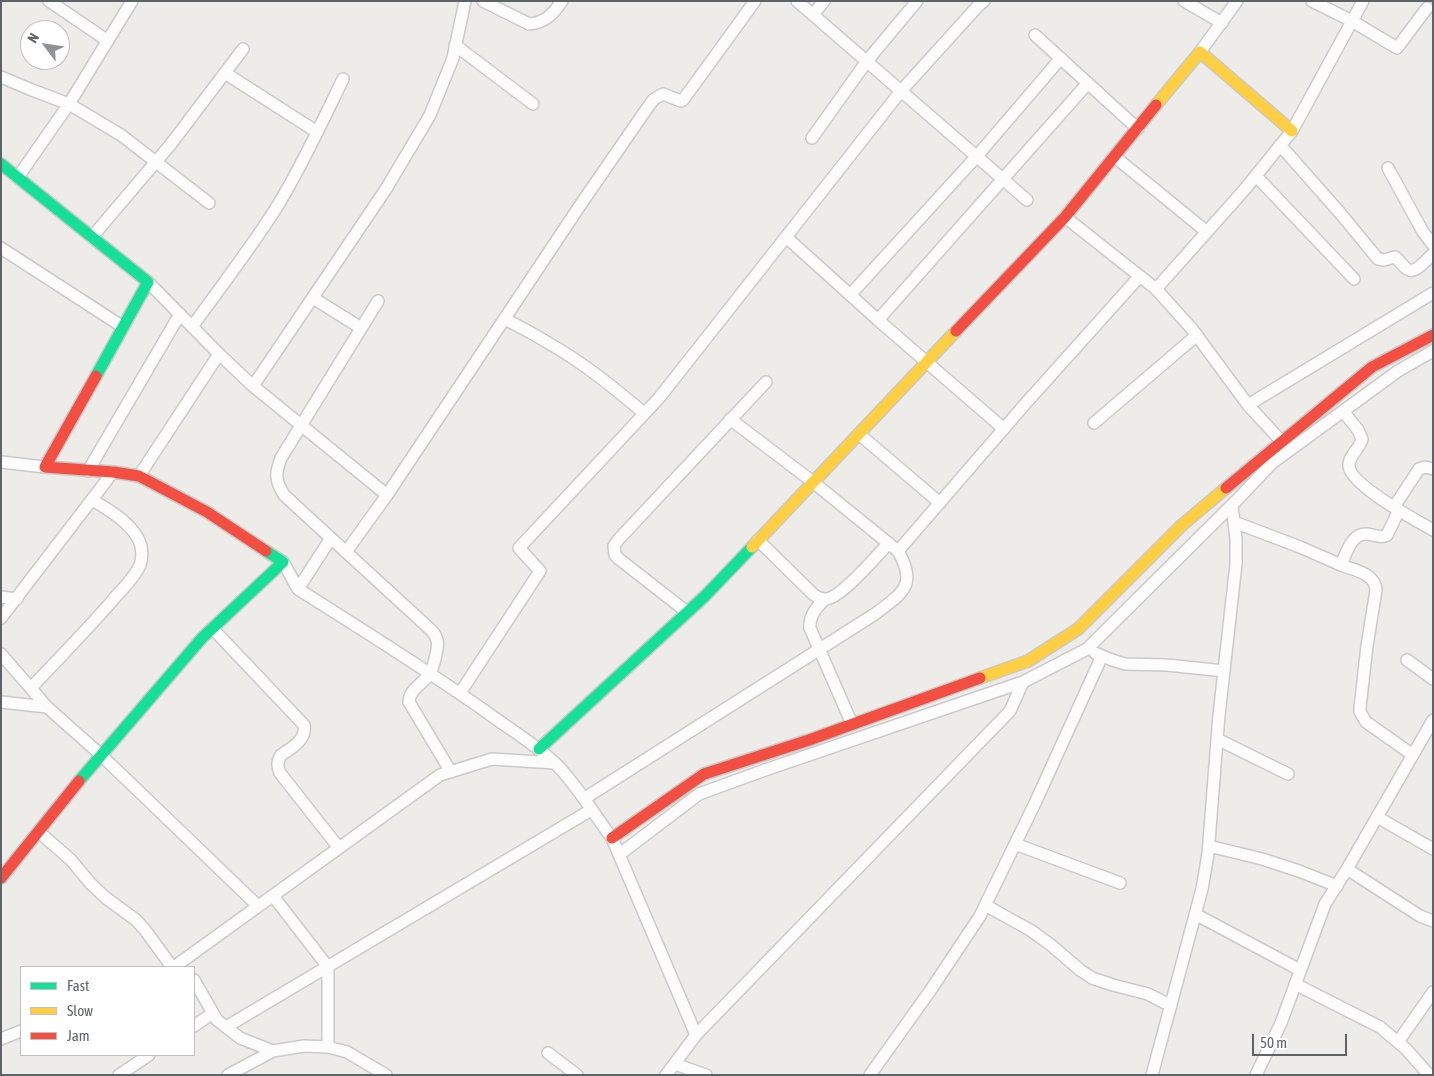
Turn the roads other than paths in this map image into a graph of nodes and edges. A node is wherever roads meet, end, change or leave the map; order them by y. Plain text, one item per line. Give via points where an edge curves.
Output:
1 (49, 1) edge
2 (132, 1) edge
3 (465, 1) edge
4 (483, 1) edge
5 (562, 1) edge
6 (754, 1) edge
7 (797, 1) edge
8 (824, 1) edge
9 (917, 1) edge
10 (984, 1) edge
11 (1184, 1) edge
12 (1237, 1) edge
13 (1312, 1) edge
14 (1363, 1) edge
15 (1416, 1) edge
16 (1430, 10) edge
17 (813, 15) junction
18 (1352, 21) junction
19 (1222, 23) junction
20 (1036, 35) dead end
21 (108, 41) junction
22 (455, 45) junction
23 (243, 49) dead end
24 (1200, 52) junction
25 (1061, 58) junction
26 (867, 61) junction
27 (225, 73) junction
28 (1, 77) edge
29 (343, 79) dead end
30 (1088, 83) junction
31 (901, 91) junction
32 (69, 104) junction
33 (533, 104) dead end
34 (1138, 129) junction
35 (318, 132) junction
36 (1292, 132) junction
37 (812, 138) dead end
38 (1280, 145) junction
39 (977, 156) junction
40 (1115, 157) junction
41 (156, 161) junction
42 (1, 164) edge
43 (1388, 168) dead end
44 (1256, 176) junction
45 (18, 178) junction
46 (1003, 179) junction
47 (1027, 200) dead end
48 (209, 203) dead end
49 (1066, 217) junction
50 (1207, 232) junction
51 (92, 237) junction
52 (786, 237) junction
53 (1433, 245) edge
54 (1, 248) edge
55 (1433, 254) edge
56 (1140, 276) junction
57 (1354, 279) dead end
58 (148, 282) junction
59 (1156, 289) junction
60 (1433, 293) edge
61 (850, 295) junction
62 (313, 298) junction
63 (378, 301) dead end
64 (180, 314) junction
65 (504, 319) junction
66 (878, 320) junction
67 (123, 327) junction
68 (192, 327) junction
69 (362, 328) junction
70 (1197, 335) junction
71 (1433, 335) edge
72 (1433, 351) edge
73 (219, 354) junction
74 (927, 362) junction
75 (766, 382) dead end
76 (253, 386) junction
77 (1248, 405) junction
78 (1343, 412) junction
79 (644, 414) junction
80 (730, 420) junction
81 (1094, 423) dead end
82 (301, 426) junction
83 (1004, 429) junction
84 (859, 434) junction
85 (1282, 442) junction
86 (1, 462) edge
87 (45, 466) junction
88 (1433, 469) edge
89 (88, 471) junction
90 (113, 472) junction
91 (139, 476) junction
92 (813, 482) junction
93 (387, 494) junction
94 (92, 500) junction
95 (940, 503) junction
96 (1232, 506) junction
97 (1396, 509) junction
98 (1234, 522) junction
99 (1433, 530) edge
100 (331, 538) junction
101 (758, 540) junction
102 (889, 543) junction
103 (898, 551) junction
104 (346, 552) junction
105 (283, 562) junction
106 (1340, 565) junction
107 (298, 589) junction
108 (1, 596) edge
109 (17, 599) junction
110 (824, 600) junction
111 (687, 612) junction
112 (1, 618) edge
113 (213, 629) junction
114 (1087, 649) junction
115 (819, 650) junction
116 (1, 654) edge
117 (1102, 656) junction
118 (1408, 660) dead end
119 (1224, 671) junction
120 (430, 674) junction
121 (1433, 679) edge
122 (1023, 682) junction
123 (30, 688) junction
124 (460, 693) junction
125 (1, 702) edge
126 (47, 707) junction
127 (1433, 720) edge
128 (852, 724) junction
129 (1217, 739) junction
130 (539, 749) junction
131 (101, 755) junction
132 (1413, 755) junction
133 (555, 764) junction
134 (451, 772) junction
135 (1288, 774) dead end
136 (585, 798) junction
137 (591, 810) junction
138 (1377, 817) junction
139 (39, 832) junction
140 (612, 838) junction
141 (1015, 844) junction
142 (1209, 846) junction
143 (339, 848) junction
144 (1433, 849) edge
145 (620, 854) junction
146 (1347, 869) junction
147 (3, 874) edge
148 (1120, 883) dead end
149 (1337, 886) junction
150 (273, 896) junction
151 (985, 905) junction
152 (258, 906) junction
153 (1195, 914) junction
154 (1433, 921) edge
155 (179, 966) edge
156 (328, 967) junction
157 (1300, 970) junction
158 (195, 982) edge
159 (1295, 984) junction
160 (1433, 992) edge
161 (1171, 1006) junction
162 (213, 1013) junction
163 (195, 1025) edge
164 (226, 1027) junction
165 (20, 1031) edge
166 (696, 1035) junction
167 (1, 1039) edge
168 (1398, 1042) junction
169 (328, 1047) junction
170 (273, 1051) junction
171 (548, 1053) dead end
172 (147, 1056) edge
173 (675, 1064) junction
174 (1258, 1071) edge
175 (570, 1073) edge
176 (118, 1075) edge
177 (228, 1075) edge
178 (386, 1075) edge
179 (666, 1075) edge
180 (706, 1075) edge
181 (870, 1075) edge
182 (1152, 1075) edge
183 (1269, 1075) edge
184 (1429, 1075) edge

1 - 21 street
2 - 21 street
3 - 22 street
4 - 5 street via 529,24 536,24 552,14
6 - 65 street via 684,100 662,94 654,98
7 - 17 street
8 - 17 street
9 - 26 street
10 - 31 street
11 - 19 street
12 - 19 street
13 - 18 street
14 - 18 street
15 - 16 street
16 - 18 street via 1397,48
17 - 26 street
18 - 36 street
19 - 24 street
20 - 25 street
21 - 32 street
22 - 33 street
22 - 62 street via 430,115 386,189
23 - 27 street
24 - 34 street
24 - 36 street
25 - 30 street
25 - 39 street
26 - 31 street
26 - 37 street
27 - 35 street
27 - 41 street
28 - 32 street
29 - 35 street
30 - 34 street
30 - 46 street
31 - 39 street
31 - 52 street
32 - 41 street via 121,135
32 - 45 street
34 - 40 street
35 - 68 street via 261,231
36 - 38 street
38 - 44 street
38 - 55 street via 1378,259 1395,257 1412,271
39 - 46 street
39 - 61 street
40 - 49 street
40 - 50 street
41 - 48 street
41 - 51 street
42 - 45 street
43 - 53 street
44 - 50 street
44 - 57 street
45 - 51 street
46 - 47 street
46 - 66 street
49 - 56 street
49 - 74 street
50 - 59 street
51 - 58 street
52 - 61 street
52 - 79 street
54 - 67 street
56 - 59 street
56 - 83 street
58 - 64 street
58 - 67 street
59 - 70 street
60 - 77 street
61 - 66 street
62 - 69 street
62 - 76 street
63 - 69 street
64 - 68 street
64 - 89 street
65 - 79 street via 579,363
65 - 93 street
66 - 74 street
67 - 87 street
68 - 73 street
69 - 82 street
70 - 77 street
70 - 81 street
71 - 85 street via 1372,367
72 - 78 street via 1398,371
73 - 76 street
73 - 91 street
74 - 83 street
74 - 84 street
75 - 80 street
76 - 82 street
77 - 85 street
78 - 96 street via 1272,463
78 - 97 street via 1362,439 1349,462 1352,474
79 - 124 street via 519,548 540,571
80 - 92 street
80 - 111 street via 614,546 619,559
82 - 93 street
82 - 100 street via 281,458 276,477 284,495
83 - 95 street
84 - 92 street
84 - 95 street
85 - 128 street via 1182,525 1078,629 1028,661
86 - 87 street
87 - 89 street
88 - 97 street via 1419,469
89 - 90 street
90 - 91 street
90 - 94 street
91 - 105 street via 207,512
92 - 101 street
92 - 102 street
93 - 104 street
94 - 109 street
94 - 123 street via 113,512 135,534 141,545 140,565 132,579 92,624
95 - 103 street
96 - 98 street
96 - 114 street
97 - 99 street
97 - 106 street via 1387,535 1361,534 1353,539
98 - 106 street
98 - 119 street via 1236,564
100 - 104 street
100 - 107 street
101 - 110 street via 814,595
101 - 111 street
102 - 103 street
102 - 110 street via 842,592
103 - 115 street via 906,564 908,578 898,596
104 - 120 street via 436,637 437,649
105 - 107 street
105 - 113 street
106 - 132 street via 1368,576 1376,584 1360,712 1366,722
107 - 120 street
108 - 109 street
109 - 112 street
110 - 115 street via 809,622
111 - 130 street
113 - 131 street
113 - 143 street via 304,725 303,738 281,755 278,767
114 - 117 street
114 - 122 street
115 - 128 street
115 - 136 street
116 - 123 street
117 - 119 street via 1125,664
117 - 141 street
118 - 121 street
119 - 129 street
120 - 124 street
120 - 134 street via 410,694 409,702
122 - 145 street via 699,794
122 - 166 street via 1010,711
123 - 126 street
124 - 130 street
125 - 126 street
126 - 131 street
127 - 132 street
128 - 140 street via 704,774
129 - 135 street
129 - 142 street
130 - 133 street
131 - 139 street
131 - 152 street
132 - 138 street
133 - 134 street via 492,759
133 - 136 street
134 - 143 street via 440,775
136 - 137 street
137 - 140 street
137 - 156 street
138 - 144 street
138 - 146 street
139 - 147 street
139 - 155 street via 71,860 106,898 136,920
140 - 145 street
141 - 148 street
141 - 151 street
142 - 149 street via 1262,859
142 - 153 street
143 - 150 street
145 - 166 street
146 - 149 street
146 - 154 street
149 - 157 street via 1325,904
150 - 152 street
150 - 156 street
151 - 161 street via 1030,930 1092,978 1148,994
151 - 181 street via 930,992
152 - 155 street
153 - 157 street
153 - 161 street
156 - 164 street
156 - 169 street
157 - 159 street
158 - 162 street
159 - 168 street via 1380,1027
159 - 174 street
160 - 168 street
161 - 182 street
162 - 163 street
162 - 164 street
164 - 170 street via 240,1038
165 - 167 street
166 - 173 street
168 - 184 street
169 - 170 street via 304,1046
169 - 178 street via 347,1052
170 - 177 street
171 - 175 street
172 - 176 street
173 - 179 street
173 - 180 street
174 - 183 street

